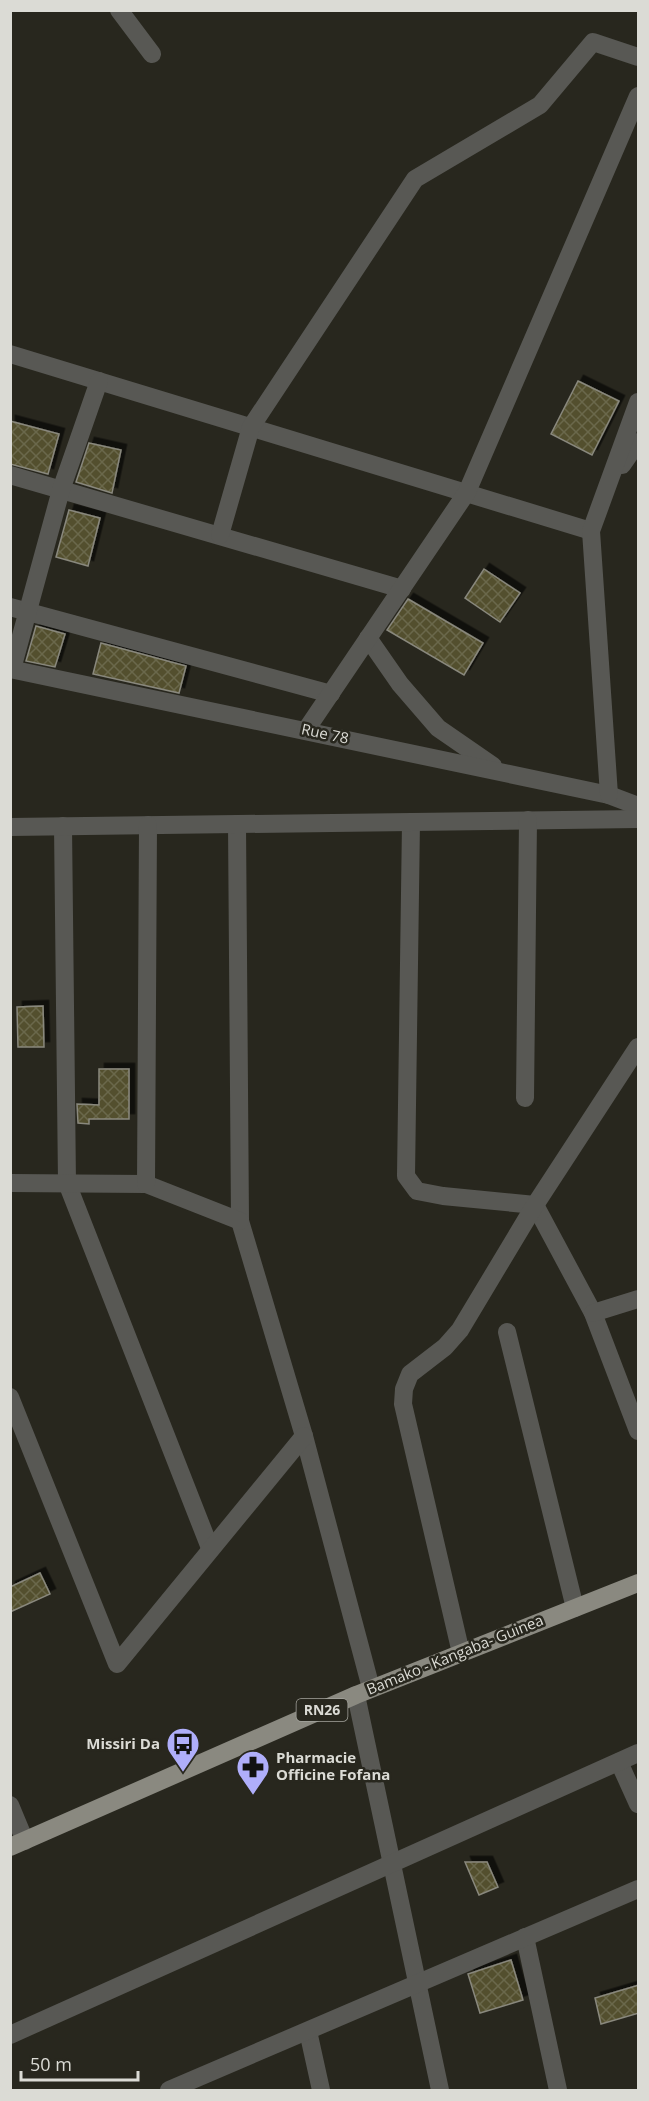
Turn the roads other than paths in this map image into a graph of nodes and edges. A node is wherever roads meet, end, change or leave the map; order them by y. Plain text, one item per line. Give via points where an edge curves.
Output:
1 (119, 10) edge
2 (152, 54) dead end
3 (639, 57) edge
4 (639, 96) edge
5 (10, 354) edge
6 (99, 381) junction
7 (639, 402) edge
8 (251, 427) junction
9 (639, 442) edge
10 (10, 475) edge
11 (607, 486) junction
12 (61, 490) junction
13 (467, 492) junction
14 (591, 531) junction
15 (220, 535) junction
16 (402, 589) junction
17 (18, 610) edge
18 (368, 638) junction
19 (11, 669) edge
20 (331, 694) junction
21 (306, 730) junction
22 (501, 772) junction
23 (609, 795) junction
24 (639, 806) edge
25 (639, 819) edge
26 (528, 820) junction
27 (411, 822) junction
28 (237, 824) junction
29 (148, 825) junction
30 (63, 826) junction
31 (10, 827) edge
32 (639, 1047) edge
33 (525, 1098) dead end
34 (10, 1183) edge
35 (67, 1184) junction
36 (146, 1184) junction
37 (534, 1205) junction
38 (240, 1221) junction
39 (639, 1299) edge
40 (593, 1312) junction
41 (507, 1332) dead end
42 (10, 1397) edge
43 (639, 1431) edge
44 (303, 1436) junction
45 (210, 1548) junction
46 (639, 1583) edge
47 (575, 1608) junction
48 (460, 1653) junction
49 (364, 1691) junction
50 (639, 1753) edge
51 (619, 1762) junction
52 (639, 1804) edge
53 (10, 1805) edge
54 (18, 1844) edge
55 (393, 1863) junction
56 (637, 1895) edge
57 (525, 1938) junction
58 (417, 1984) junction
59 (308, 2031) junction
60 (10, 2035) edge
61 (198, 2085) edge
62 (170, 2091) edge
63 (321, 2091) edge
64 (440, 2091) edge
65 (558, 2091) edge

1 - 2 street
3 - 8 street via 593,42 540,105 415,179
4 - 13 street
5 - 6 street
6 - 8 street
6 - 12 street
7 - 11 street
8 - 13 street
8 - 15 street
9 - 11 street
10 - 12 street
11 - 14 street
12 - 15 street
12 - 17 street
13 - 14 street
13 - 16 street
14 - 23 street
15 - 16 street
16 - 18 street
17 - 19 street
17 - 20 street
18 - 20 street
18 - 22 street via 438,728
19 - 21 street, Rue 78
20 - 21 street
21 - 22 street, Rue 78
22 - 23 street, Rue 78
23 - 24 street, Rue 78
25 - 26 street
26 - 27 street
26 - 33 street
27 - 28 street
27 - 37 street via 406,1176 417,1191
28 - 29 street
28 - 38 street
29 - 30 street
29 - 36 street
30 - 31 street
30 - 35 street
32 - 37 street
34 - 35 street
35 - 36 street
35 - 45 street
36 - 38 street
37 - 40 street
37 - 48 street via 460,1330 410,1374 404,1389 403,1404
38 - 44 street
39 - 40 street
40 - 43 street
41 - 47 street
42 - 45 street via 117,1664
44 - 45 street
44 - 49 street
46 - 47 main road, Bamako - Kangaba- Guinea / RN26
47 - 48 main road, Bamako - Kangaba- Guinea / RN26
48 - 49 main road, Bamako - Kangaba- Guinea / RN26
49 - 54 main road, Bamako - Kangaba- Guinea / RN26
49 - 55 street
50 - 51 street
51 - 52 street
51 - 55 street
53 - 54 street
55 - 58 street
55 - 60 street
56 - 57 street
57 - 58 street
57 - 65 street
58 - 59 street
58 - 64 street
59 - 61 street
59 - 63 street
61 - 62 street

